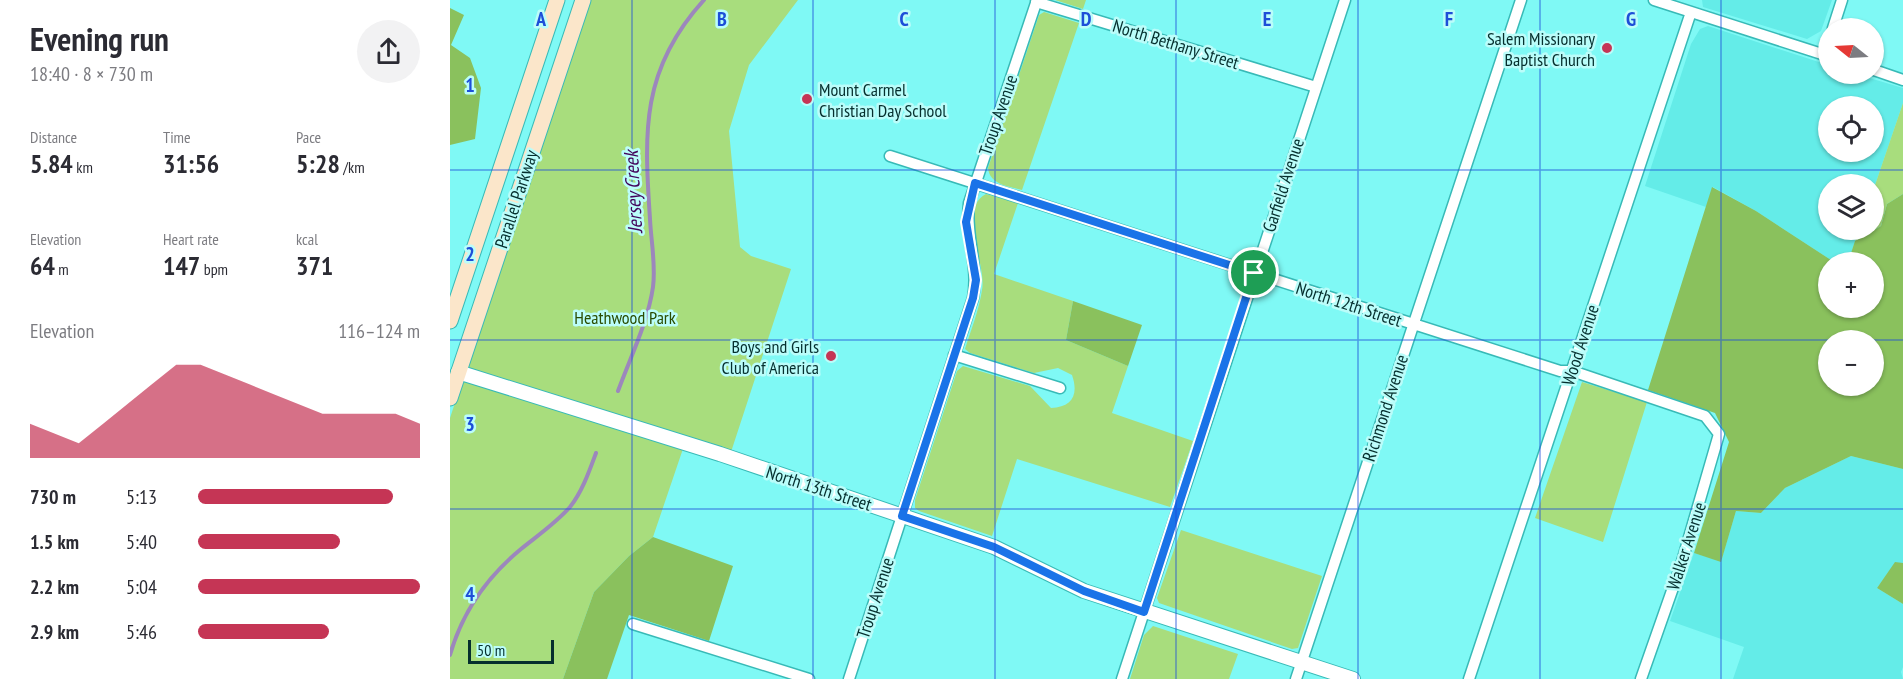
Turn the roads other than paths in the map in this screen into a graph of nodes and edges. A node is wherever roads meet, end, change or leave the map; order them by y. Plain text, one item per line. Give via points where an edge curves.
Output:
1 (557, 0) edge
2 (583, 0) edge
3 (1345, 0) edge
4 (1521, 0) edge
5 (1654, 0) edge
6 (1842, 0) edge
7 (1036, 1) edge
8 (1691, 12) junction
9 (1836, 18) edge
10 (1818, 52) edge
11 (1884, 73) edge
12 (1903, 80) edge
13 (1316, 87) junction
14 (890, 156) dead end
15 (975, 183) junction
16 (1254, 273) junction
17 (450, 321) edge
18 (1413, 324) junction
19 (954, 355) junction
20 (1572, 370) junction
21 (454, 371) edge
22 (1060, 388) dead end
23 (450, 398) edge
24 (1705, 416) joint
25 (902, 516) junction
26 (1144, 612) junction
27 (633, 624) dead end
28 (1302, 663) junction
29 (809, 679) edge
30 (849, 679) edge
31 (1122, 679) edge
32 (1296, 679) edge
33 (1353, 679) edge
34 (1470, 679) edge
35 (1641, 679) edge

1 - 17 main road, Parallel Parkway
2 - 21 main road, Parallel Parkway
3 - 13 street, Garfield Avenue
4 - 18 street, Richmond Avenue
5 - 8 street
6 - 9 street
7 - 13 street, North Bethany Street
7 - 15 street, Troup Avenue
8 - 10 street
8 - 20 street, Wood Avenue
11 - 12 street
13 - 16 street, Garfield Avenue
14 - 15 street, North 12th Street
15 - 16 street, North 12th Street
15 - 19 street, Troup Avenue via 966,222 976,280
16 - 18 street, North 12th Street
16 - 26 street, Garfield Avenue
18 - 20 street, North 12th Street via 1560,371
18 - 28 street, Richmond Avenue
19 - 22 street
19 - 25 street, Troup Avenue
20 - 24 street, North 12th Street
20 - 34 street, Wood Avenue
21 - 23 main road, Parallel Parkway
21 - 25 street, North 13th Street
24 - 35 street, Walker Avenue via 1719,434 1681,566
25 - 26 street, North 13th Street via 994,547 1084,591
25 - 30 street, Troup Avenue
26 - 28 street, North 13th Street
26 - 31 street, Garfield Avenue
27 - 29 street
28 - 32 street, Richmond Avenue
28 - 33 street, North 13th Street

